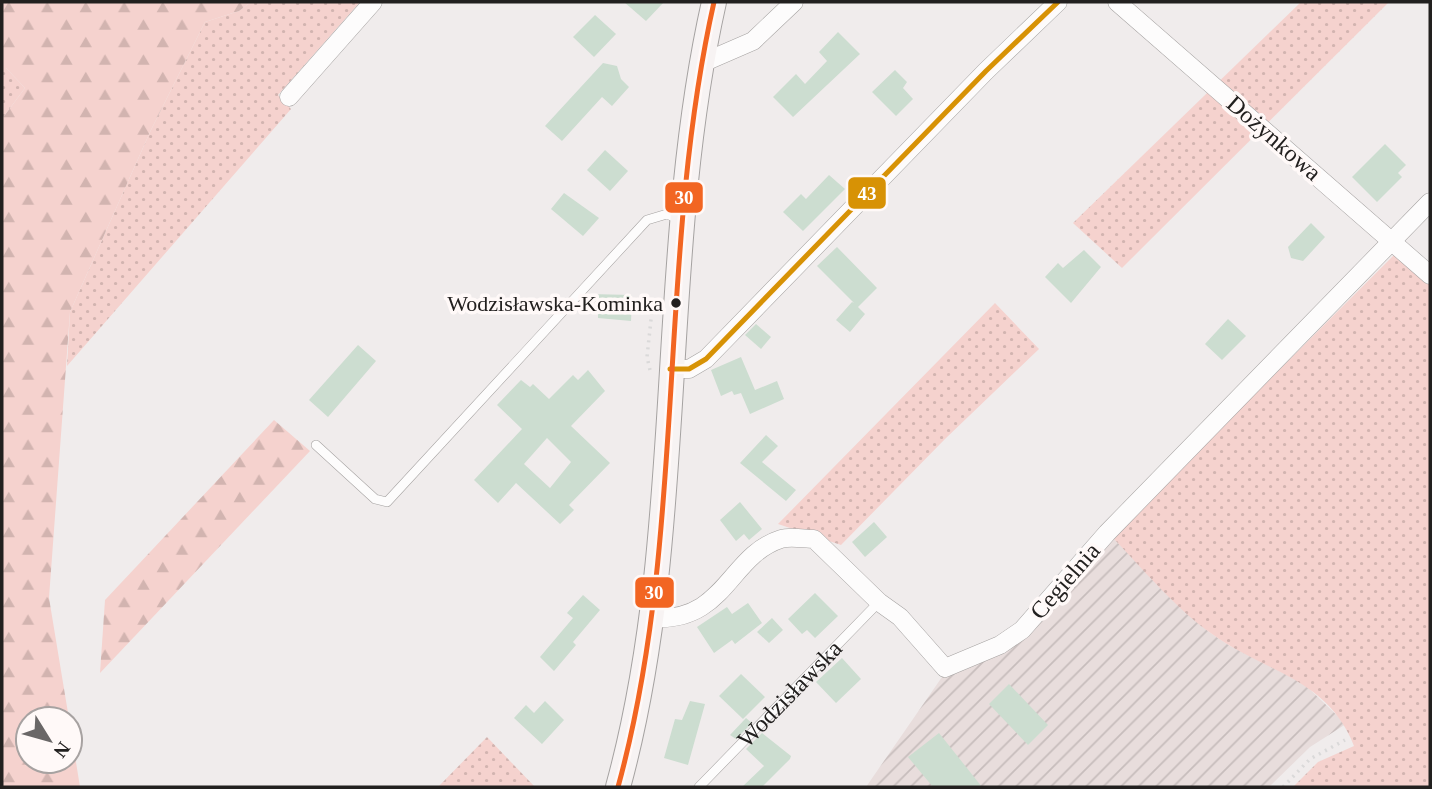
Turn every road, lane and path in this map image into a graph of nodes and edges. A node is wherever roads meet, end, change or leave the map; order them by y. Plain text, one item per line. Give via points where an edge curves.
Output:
1 (373, 2) edge
2 (714, 2) edge
3 (794, 2) edge
4 (1058, 2) edge
5 (1117, 2) edge
6 (700, 64) junction
7 (289, 97) dead end
8 (1430, 202) edge
9 (684, 222) junction
10 (1392, 241) junction
11 (1430, 275) edge
12 (670, 369) junction
13 (316, 445) dead end
14 (879, 602) junction
15 (651, 618) junction
16 (1345, 740) dead end
17 (618, 787) edge
18 (699, 787) edge
19 (1283, 787) edge

1 - 7 street
2 - 6 main road
3 - 6 street via 753,41
4 - 12 street via 706,359 689,369
5 - 10 street, Dożynkowa
6 - 9 main road
8 - 10 street, Cegielnia
9 - 12 main road
9 - 13 lane via 667,214 647,220 387,502 375,499
10 - 11 street, Dożynkowa
10 - 14 street, Cegielnia via 1107,533 1021,630 1000,645 945,668 900,617
12 - 15 main road
14 - 15 street, Cegielnia via 814,539 784,538 766,546 694,613
14 - 18 lane, Wodzisławska
15 - 17 main road via 638,704
16 - 19 path via 1310,760

